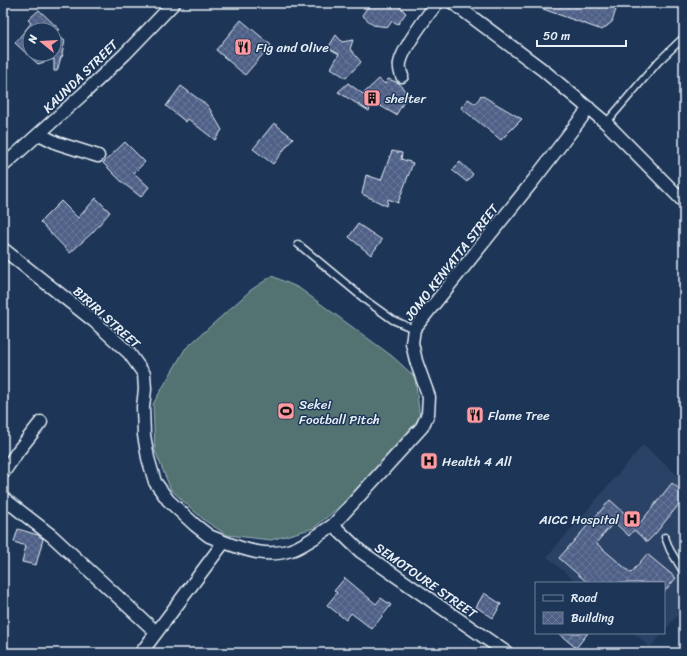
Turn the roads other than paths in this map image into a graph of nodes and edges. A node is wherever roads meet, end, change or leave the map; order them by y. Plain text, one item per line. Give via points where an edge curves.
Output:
1 (174, 3) edge
2 (437, 3) edge
3 (453, 3) edge
4 (684, 37) edge
5 (402, 76) dead end
6 (589, 108) junction
7 (606, 122) junction
8 (39, 134) junction
9 (98, 156) dead end
10 (3, 166) edge
11 (684, 202) edge
12 (298, 244) dead end
13 (3, 248) edge
14 (414, 329) junction
15 (41, 422) dead end
16 (3, 472) edge
17 (3, 498) edge
18 (333, 525) junction
19 (665, 538) dead end
20 (224, 542) junction
21 (684, 573) edge
22 (156, 632) junction
23 (141, 653) edge
24 (507, 653) edge

1 - 8 street, KAUNDA STREET via 120,59
2 - 5 street via 426,16 404,53 400,62
3 - 6 street
4 - 7 lane via 658,62
6 - 7 street
6 - 14 street, JOMO KENYATTA STREET
7 - 11 street
8 - 9 street via 57,143
8 - 10 street, KAUNDA STREET
12 - 14 lane via 368,302 393,320
13 - 20 street, BIRIRI STREET via 94,321 129,353 144,374 144,435 155,482 168,500 195,525 209,536
14 - 18 street, JOMO KENYATTA STREET via 412,343 429,397 428,414 422,427
15 - 16 street
17 - 22 street via 52,536
18 - 20 street, JOMO KENYATTA STREET via 290,551 270,554 250,551
18 - 24 street, SEMOTOURE STREET via 360,552
19 - 21 lane
20 - 22 street
22 - 23 street

